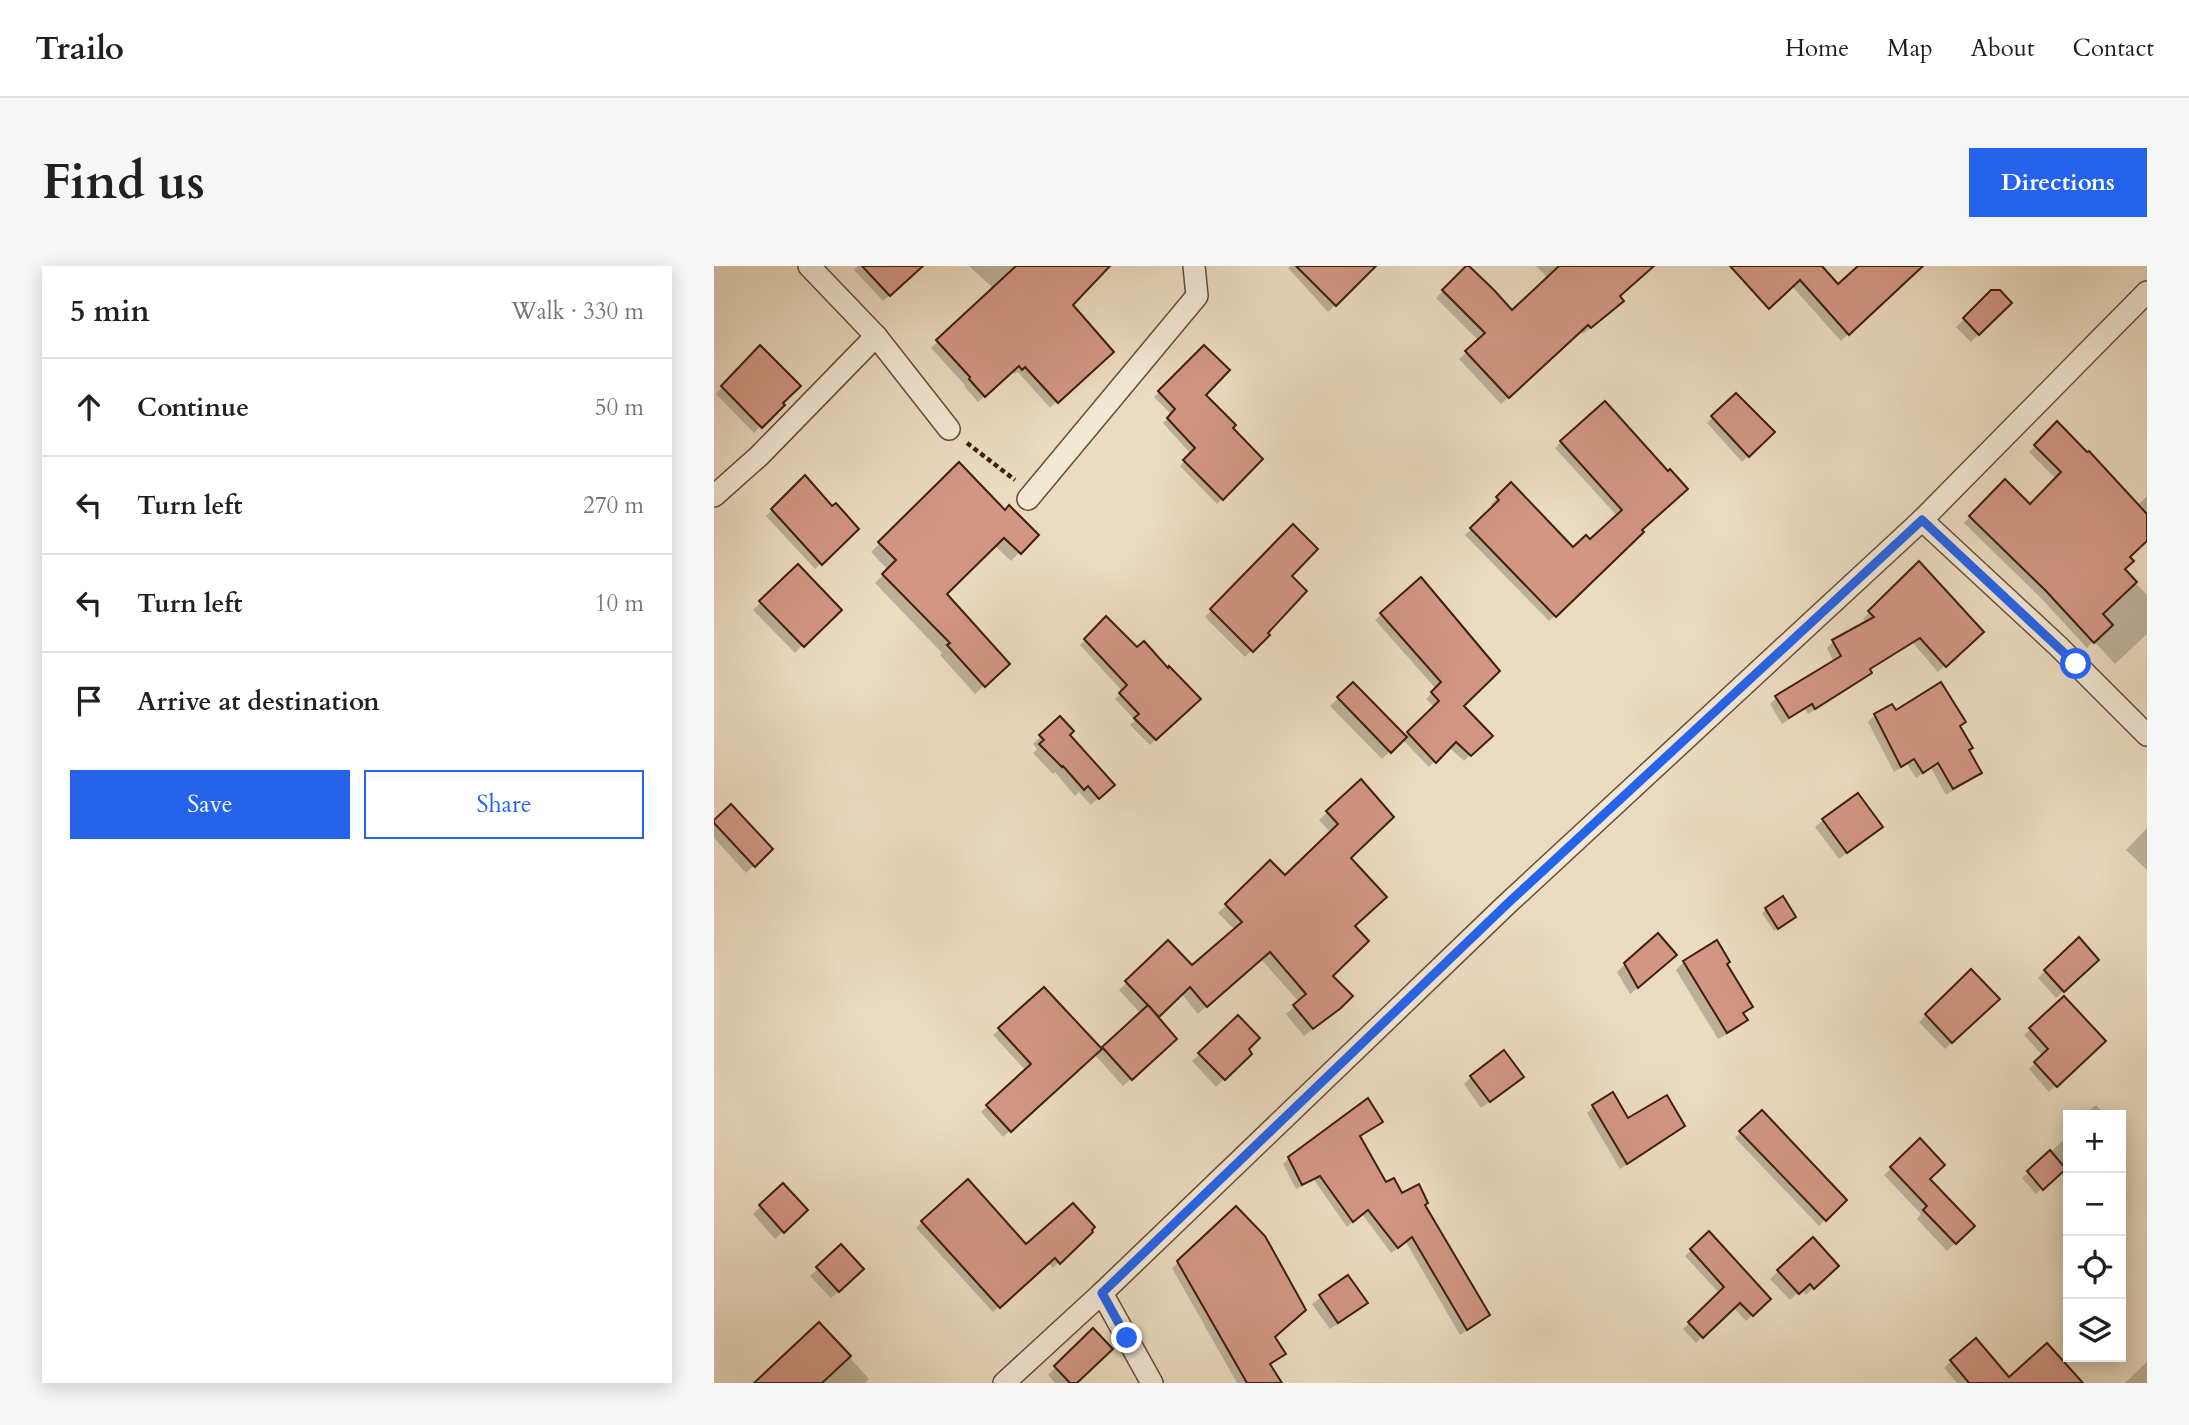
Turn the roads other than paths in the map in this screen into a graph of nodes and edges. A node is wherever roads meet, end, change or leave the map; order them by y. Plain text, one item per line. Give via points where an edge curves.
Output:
1 (809, 266) edge
2 (1194, 266) edge
3 (2147, 292) edge
4 (876, 336) junction
5 (949, 429) road end
6 (714, 496) edge
7 (1030, 496) road end
8 (1922, 520) junction
9 (2147, 735) edge
10 (1102, 1293) junction
11 (1004, 1383) edge
12 (1152, 1383) edge

1 - 4 street
2 - 7 street via 1197,296
3 - 8 street
4 - 5 street
4 - 6 street
8 - 9 street
8 - 10 street via 1506,905
10 - 11 street
10 - 12 street

